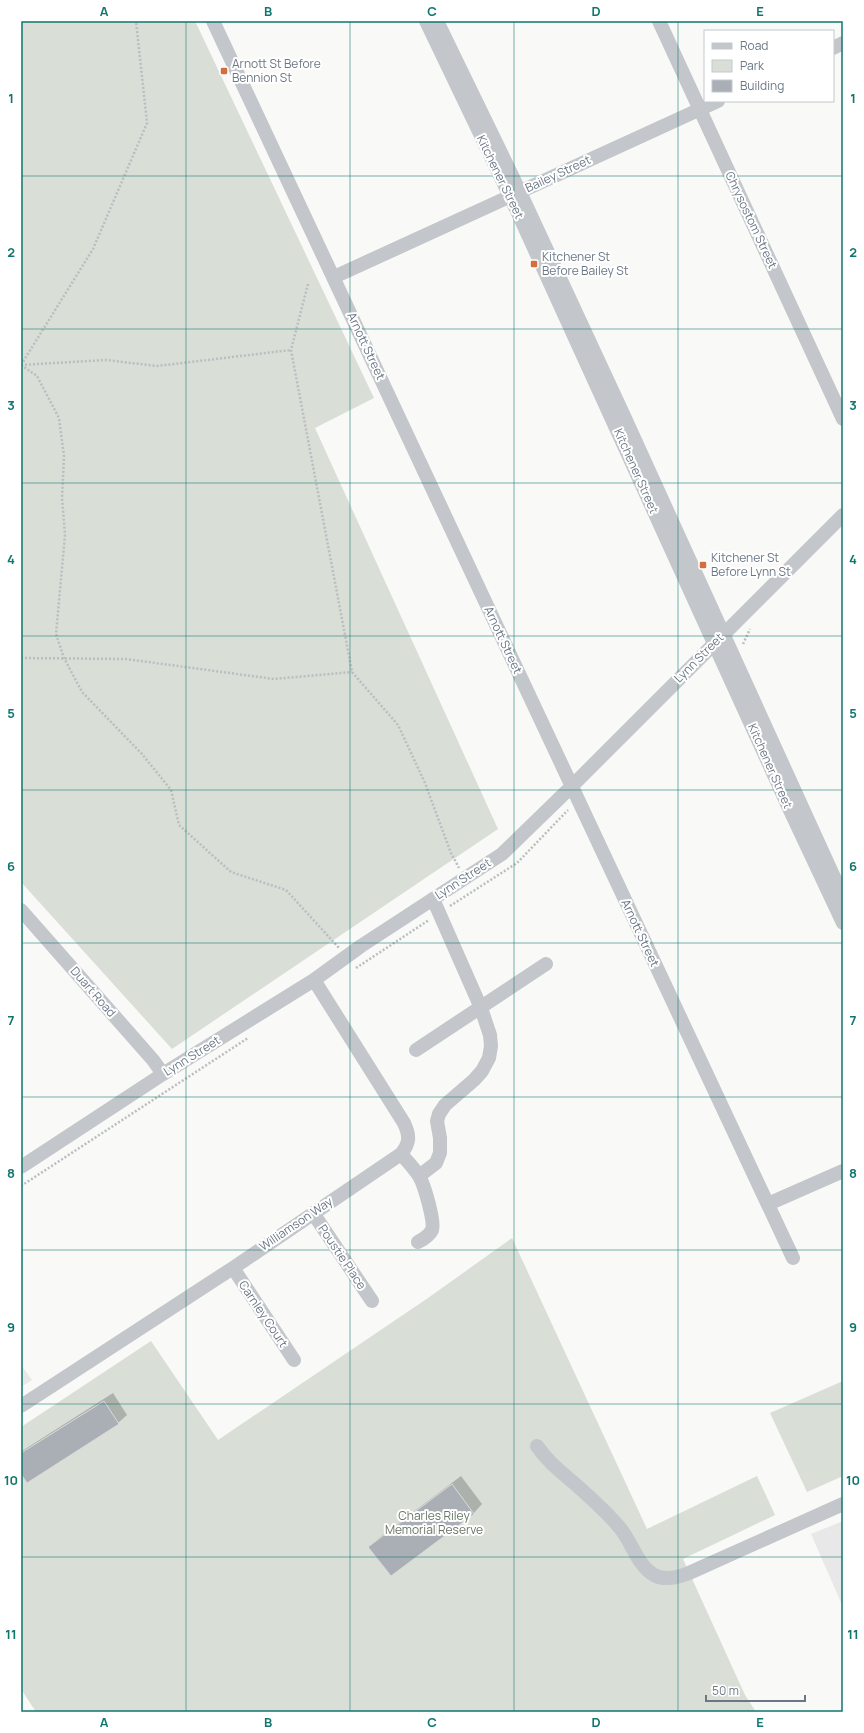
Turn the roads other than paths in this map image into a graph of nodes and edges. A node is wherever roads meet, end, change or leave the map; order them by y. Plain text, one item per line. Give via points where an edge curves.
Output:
1 (213, 21) edge
2 (426, 21) edge
3 (437, 21) edge
4 (658, 21) edge
5 (843, 43) edge
6 (834, 48) edge
7 (716, 102) edge
8 (700, 109) junction
9 (515, 194) junction
10 (334, 278) junction
11 (843, 419) edge
12 (843, 515) edge
13 (718, 638) junction
14 (571, 787) junction
15 (843, 897) edge
16 (433, 899) junction
17 (24, 918) edge
18 (843, 923) edge
19 (546, 964) dead end
20 (314, 980) junction
21 (481, 1008) junction
22 (416, 1050) dead end
23 (163, 1074) junction
24 (401, 1154) junction
25 (21, 1167) edge
26 (843, 1171) edge
27 (419, 1176) junction
28 (768, 1204) junction
29 (312, 1213) junction
30 (418, 1242) dead end
31 (793, 1258) dead end
32 (233, 1268) junction
33 (372, 1301) dead end
34 (294, 1360) dead end
35 (21, 1406) edge
36 (537, 1446) dead end
37 (843, 1504) edge

1 - 10 street, Arnott Street
2 - 9 street, Kitchener Street
3 - 9 street, Kitchener Street
4 - 8 street, Chrysostom Street
5 - 6 street
7 - 8 street, Bailey Street
8 - 9 street, Bailey Street
8 - 11 street, Chrysostom Street
9 - 10 street, Bailey Street
9 - 13 street, Kitchener Street
10 - 14 street, Arnott Street
12 - 13 street, Lynn Street
13 - 14 street, Lynn Street
13 - 15 street, Kitchener Street
13 - 18 street, Kitchener Street
14 - 16 street, Lynn Street via 502,854
14 - 28 street, Arnott Street
16 - 20 street, Lynn Street
16 - 21 street
17 - 23 street, Duart Road
19 - 21 street
20 - 23 street, Lynn Street
20 - 24 street via 404,1123 409,1140
21 - 22 street
21 - 27 street via 490,1035 489,1058 474,1080 445,1105 439,1114 437,1121 440,1153 436,1163
23 - 25 street, Lynn Street
24 - 27 street
24 - 29 street, Williamson Way
26 - 28 street
27 - 30 street via 433,1224 426,1238
28 - 31 street, Arnott Street
29 - 32 street, Williamson Way
29 - 33 street, Poustie Place
32 - 34 street, Carnley Court
32 - 35 street, Williamson Way
36 - 37 street via 545,1458 606,1512 630,1541 648,1571 655,1576 677,1578

